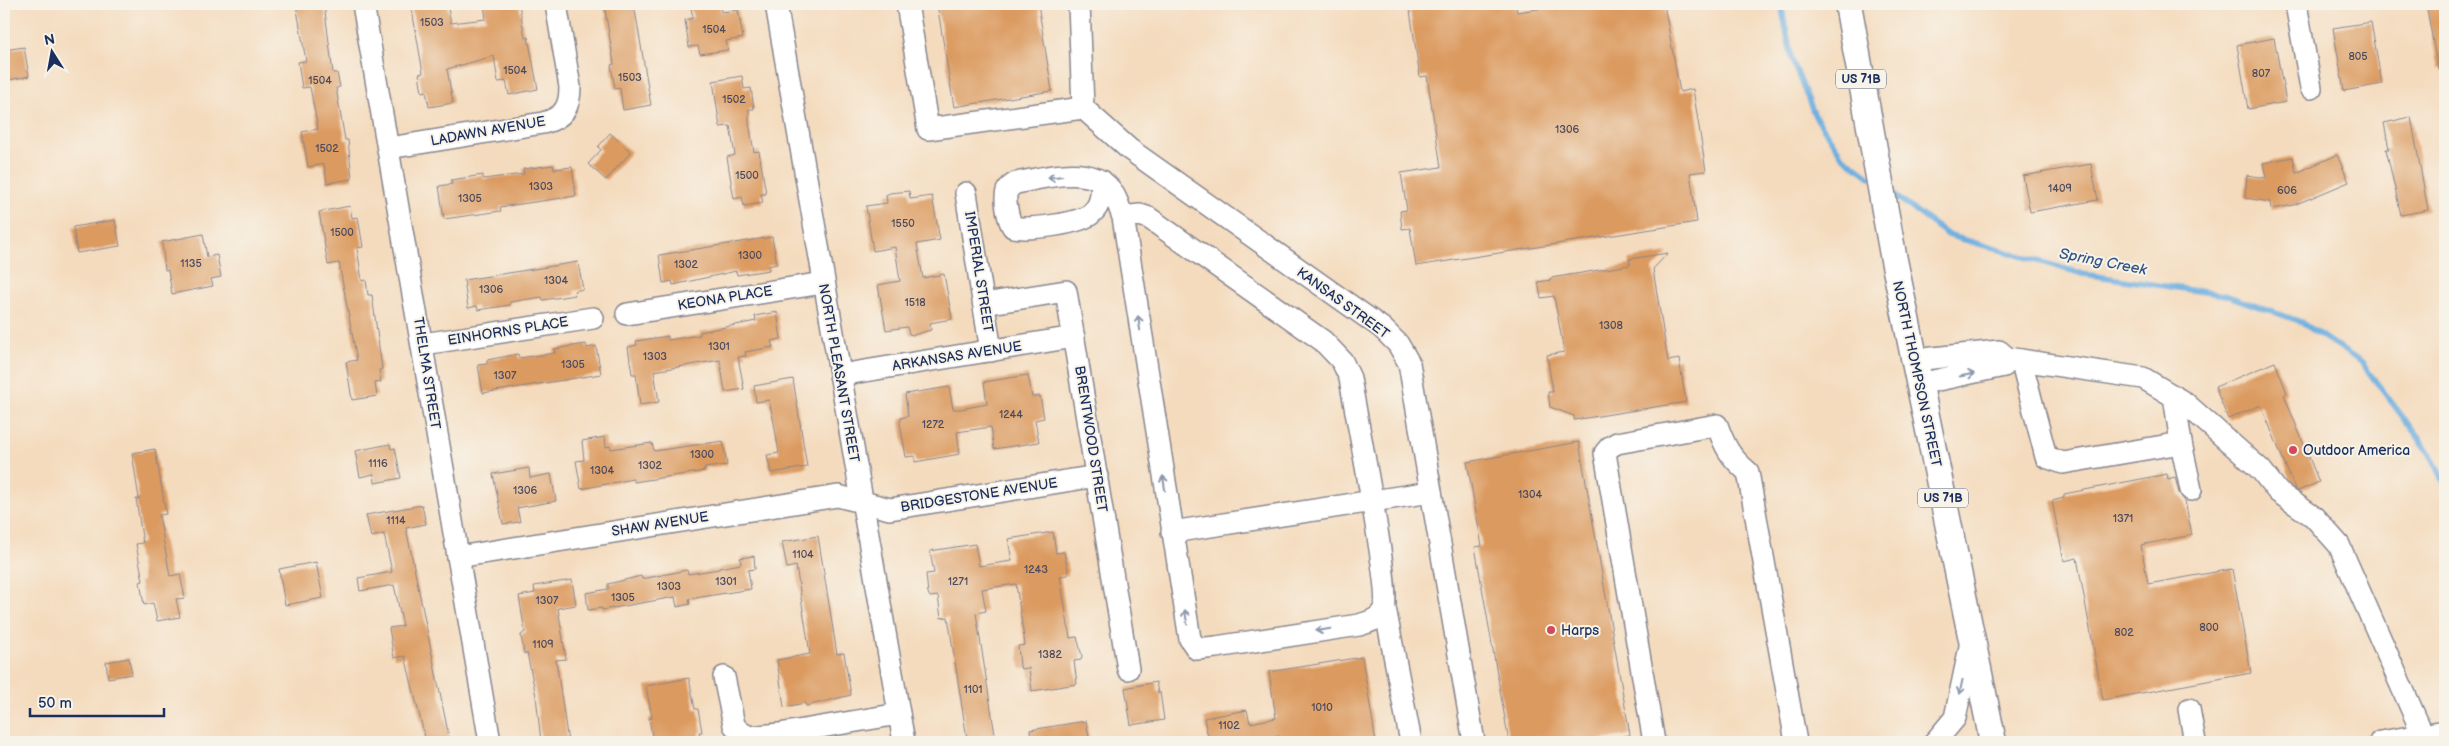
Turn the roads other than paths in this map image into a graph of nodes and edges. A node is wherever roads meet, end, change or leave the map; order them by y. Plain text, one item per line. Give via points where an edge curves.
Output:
1 (363, 4) edge
2 (556, 4) edge
3 (776, 4) edge
4 (907, 4) edge
5 (1079, 4) edge
6 (1848, 4) edge
7 (2296, 4) edge
8 (2311, 88) dead end
9 (1083, 108) junction
10 (389, 148) junction
11 (1102, 181) dead end
12 (966, 193) dead end
13 (1123, 217) junction
14 (823, 283) junction
15 (984, 304) junction
16 (627, 314) dead end
17 (593, 318) dead end
18 (1074, 337) junction
19 (423, 344) junction
20 (991, 350) junction
21 (2014, 359) junction
22 (1917, 372) junction
23 (840, 376) junction
24 (2174, 396) junction
25 (2181, 443) junction
26 (1096, 476) junction
27 (2191, 490) dead end
28 (1431, 492) junction
29 (1371, 501) junction
30 (862, 502) junction
31 (1172, 532) junction
32 (458, 557) junction
33 (1378, 615) junction
34 (1972, 639) junction
35 (1128, 669) dead end
36 (724, 677) dead end
37 (2189, 709) dead end
38 (899, 714) junction
39 (2445, 731) edge
40 (2423, 735) junction
41 (490, 742) edge
42 (904, 742) edge
43 (1411, 742) edge
44 (1474, 742) edge
45 (1654, 742) edge
46 (1796, 742) edge
47 (1935, 742) edge
48 (1993, 742) edge
49 (2195, 742) edge
50 (2380, 742) edge

1 - 10 street, THELMA STREET
2 - 10 street, LADAWN AVENUE via 570,87 570,101 564,113 543,123
3 - 14 street, NORTH PLEASANT STREET
4 - 9 street via 928,129
5 - 9 street
6 - 22 main road, NORTH THOMPSON STREET / US 71B
7 - 8 street
9 - 28 street, KANSAS STREET via 1129,149 1382,328 1398,344 1409,363
10 - 19 street, THELMA STREET
11 - 13 street via 1114,193
12 - 15 street, IMPERIAL STREET
13 - 29 street via 1140,215 1149,218 1333,349 1350,378
31 -> 13 street
14 - 16 street, KEONA PLACE
14 - 23 street, NORTH PLEASANT STREET
15 - 18 street, BRENTWOOD STREET via 1066,292
15 - 20 street, IMPERIAL STREET
17 - 19 street, EINHORNS PLACE
18 - 20 street, ARKANSAS AVENUE
18 - 26 street, BRENTWOOD STREET
19 - 32 street, THELMA STREET
20 - 23 street, ARKANSAS AVENUE
21 - 22 street via 2004,366
21 - 24 street via 2143,378
21 - 25 street via 2046,456 2063,462
22 - 34 main road, NORTH THOMPSON STREET / US 71B
23 - 30 street, NORTH PLEASANT STREET
24 - 25 street
24 - 40 street via 2260,470 2278,492 2314,517 2339,545
25 - 27 street
26 - 30 street, BRIDGESTONE AVENUE via 890,509
26 - 35 street, BRENTWOOD STREET
28 - 29 street
28 - 44 street, KANSAS STREET
29 - 31 street
29 - 33 street via 1381,566
30 - 32 street, SHAW AVENUE via 838,496
30 - 38 street, NORTH PLEASANT STREET
33 -> 31 street via 1198,649 1190,639
32 - 41 street, THELMA STREET
33 - 43 street
34 -> 47 street via 1954,718
34 - 48 main road, NORTH THOMPSON STREET / US 71B
36 - 38 street via 734,725 749,737
37 - 49 street
38 - 42 street, NORTH PLEASANT STREET
39 - 40 street
40 - 50 street
45 - 46 street via 1605,453 1618,443 1717,425 1732,458 1748,472

